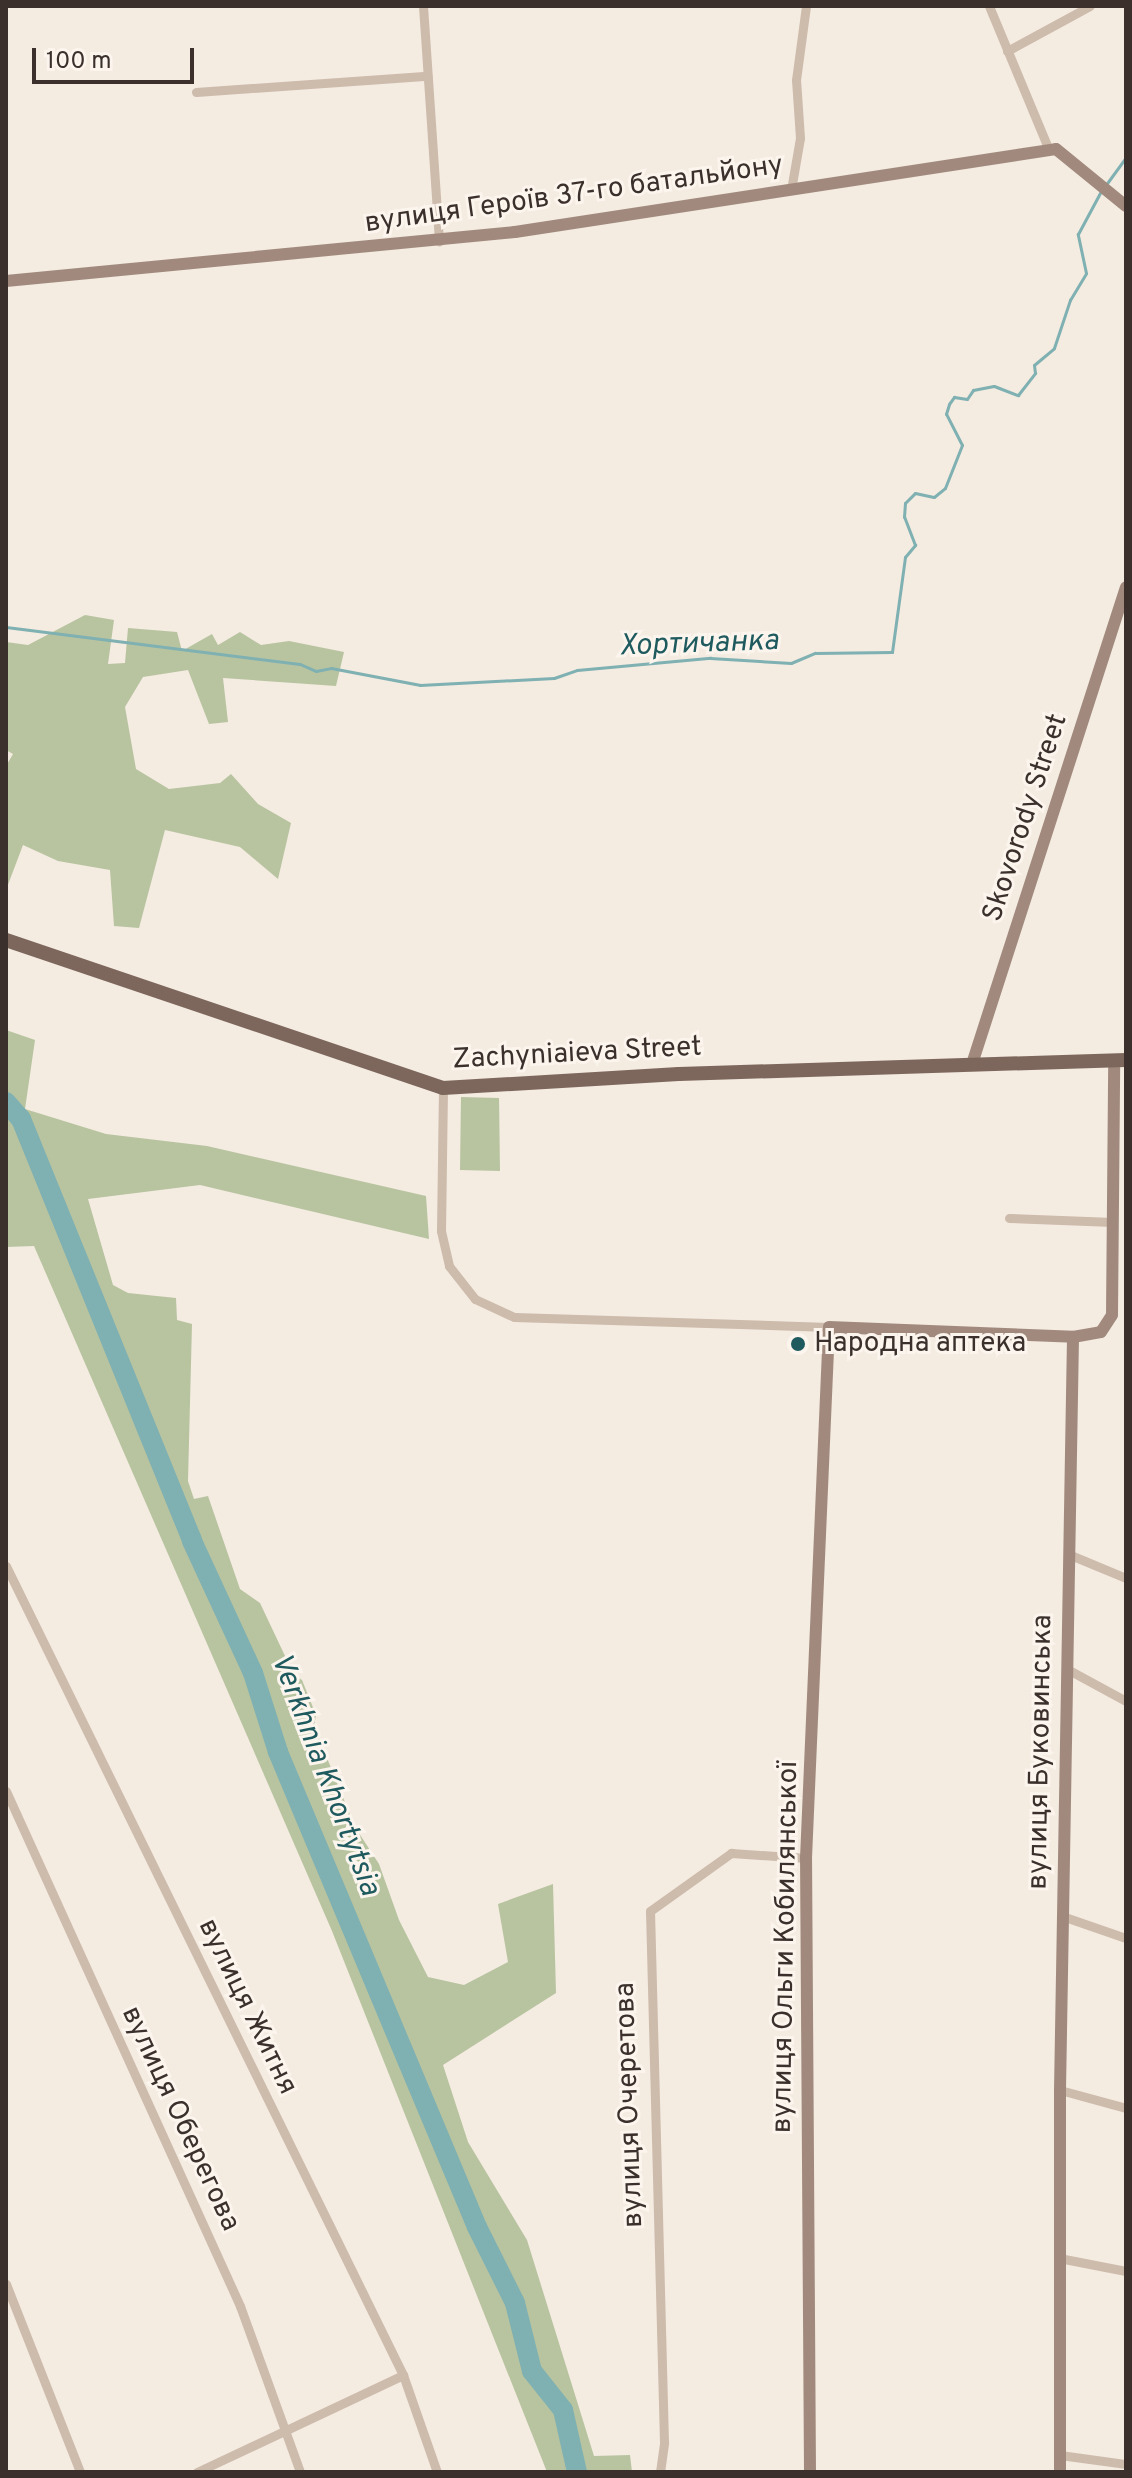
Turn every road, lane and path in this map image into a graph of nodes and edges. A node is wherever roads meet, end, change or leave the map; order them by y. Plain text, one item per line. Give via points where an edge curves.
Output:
1 (423, 6) edge
2 (806, 6) edge
3 (989, 6) edge
4 (1090, 6) edge
5 (1007, 51) junction
6 (427, 76) junction
7 (196, 92) dead end
8 (1049, 150) junction
9 (791, 190) junction
10 (1126, 206) edge
11 (439, 241) junction
12 (6, 281) edge
13 (1126, 587) edge
14 (6, 940) edge
15 (1120, 1061) edge
16 (972, 1064) junction
17 (443, 1088) junction
18 (1009, 1218) dead end
19 (1113, 1222) junction
20 (1119, 1299) edge
21 (829, 1327) junction
22 (1073, 1337) junction
23 (1068, 1554) junction
24 (6, 1566) edge
25 (1126, 1578) edge
26 (1067, 1669) junction
27 (1126, 1701) edge
28 (6, 1791) edge
29 (806, 1858) junction
30 (1062, 1916) junction
31 (1126, 1938) edge
32 (1060, 2090) junction
33 (1126, 2108) edge
34 (1059, 2258) junction
35 (1126, 2271) edge
36 (6, 2284) edge
37 (403, 2375) junction
38 (286, 2432) junction
39 (1060, 2455) junction
40 (1126, 2464) edge
41 (80, 2472) edge
42 (197, 2472) edge
43 (300, 2472) edge
44 (437, 2472) edge
45 (660, 2472) edge
46 (810, 2472) edge
47 (1060, 2472) edge

1 - 6 street
2 - 9 street via 796,80 800,138
3 - 5 street
4 - 5 street
5 - 8 street
6 - 7 street
6 - 11 street
8 - 9 street, вулиця Героїв 37-го батальйону
8 - 10 street via 1063,151
9 - 11 street, вулиця Героїв 37-го батальйону
11 - 12 street, вулиця Героїв 37-го батальйону
13 - 16 street, Skovorody Street
14 - 17 main road, Zachyniaieva Street
15 - 16 main road, Zachyniaieva Street
15 - 19 street
16 - 17 main road, Zachyniaieva Street
17 - 21 street via 441,1231 449,1266 475,1299 514,1317
18 - 19 street
19 - 20 street
20 - 22 street via 1107,1327 1093,1336
21 - 22 street
21 - 29 street, вулиця Ольги Кобилянської
22 - 23 street, вулиця Буковинська
23 - 25 street
23 - 26 street, вулиця Буковинська
24 - 37 street, вулиця Житня
26 - 27 street
26 - 30 street, вулиця Буковинська
28 - 38 street, вулиця Оберегова via 228,2277
29 - 45 street, вулиця Очеретова via 731,1853 650,1911 664,2442
29 - 46 street, вулиця Ольги Кобилянської
30 - 31 street
30 - 32 street, вулиця Буковинська
32 - 33 street
32 - 34 street, вулиця Буковинська
34 - 35 street
34 - 39 street, вулиця Буковинська
36 - 41 street
37 - 38 street
37 - 44 street, вулиця Житня
38 - 42 street
38 - 43 street, вулиця Оберегова
39 - 40 street
39 - 47 street, вулиця Буковинська

